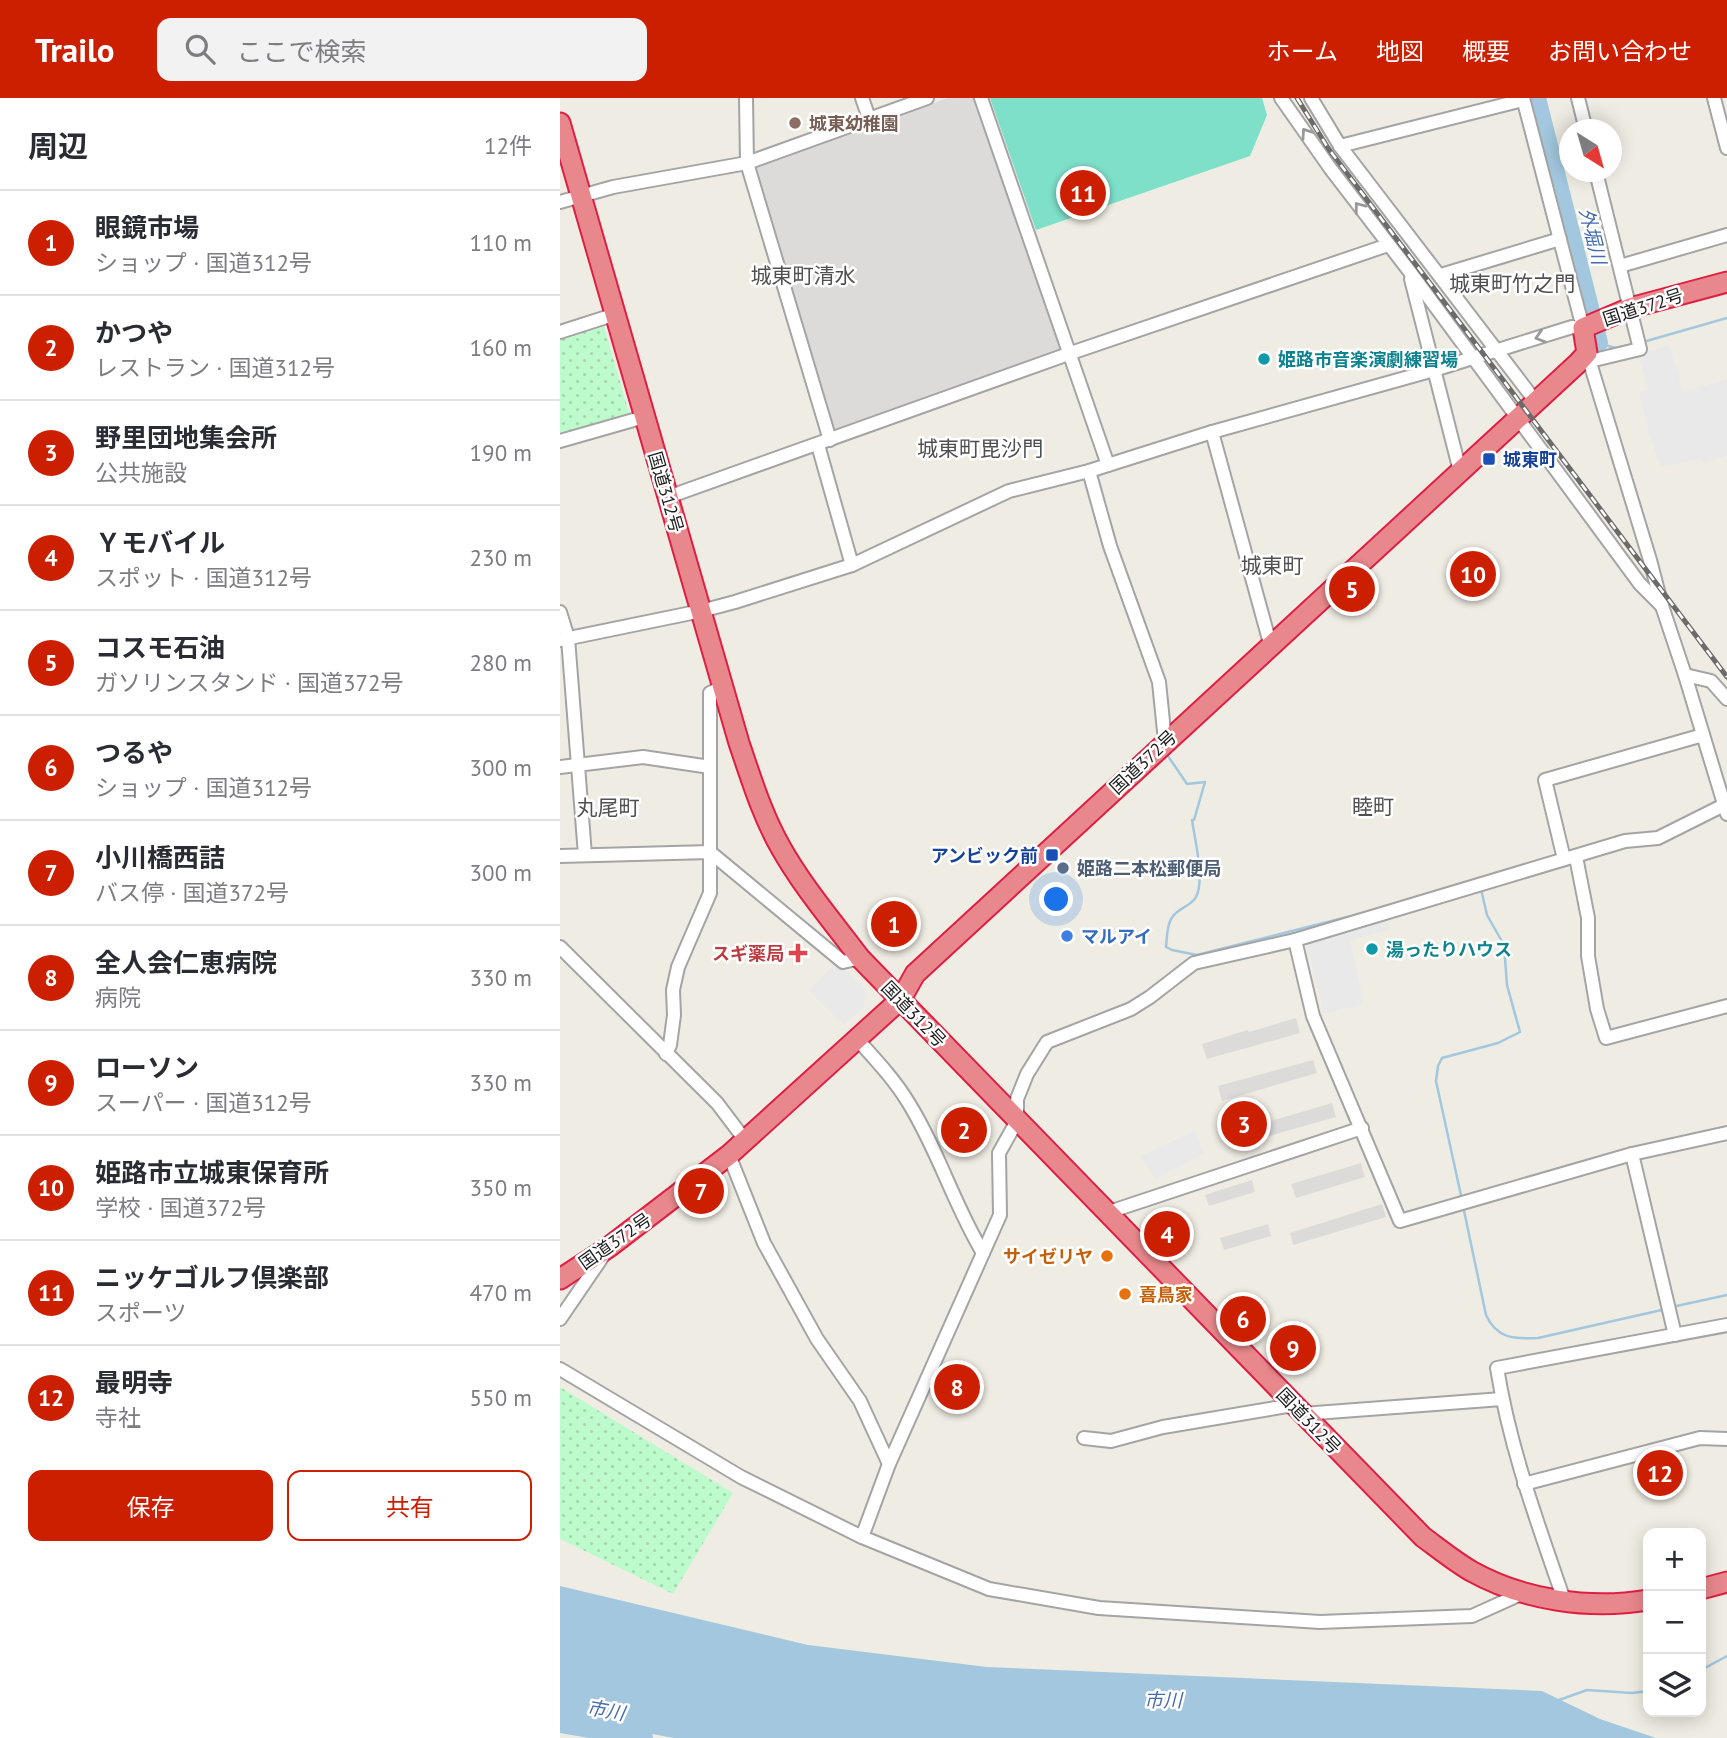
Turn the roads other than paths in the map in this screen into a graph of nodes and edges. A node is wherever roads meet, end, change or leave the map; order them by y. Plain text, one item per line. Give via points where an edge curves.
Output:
1 (747, 98) edge
2 (862, 98) edge
3 (927, 98) edge
4 (981, 98) edge
5 (1281, 98) edge
6 (1311, 98) edge
7 (1578, 98) edge
8 (1714, 98) edge
9 (1523, 99) edge
10 (869, 118) junction
11 (1583, 119) edge
12 (560, 124) edge
13 (1340, 146) junction
14 (1727, 148) edge
15 (747, 163) junction
16 (1599, 182) edge
17 (582, 197) junction
18 (560, 202) edge
19 (1727, 235) edge
20 (1560, 239) junction
21 (1388, 245) junction
22 (1620, 266) junction
23 (1410, 272) junction
24 (1441, 275) junction
25 (1727, 282) edge
26 (1630, 308) junction
27 (616, 314) junction
28 (1593, 324) junction
29 (560, 332) edge
30 (1497, 350) junction
31 (1071, 353) junction
32 (1473, 357) junction
33 (1588, 357) junction
34 (1434, 370) junction
35 (1536, 402) junction
36 (644, 417) junction
37 (1517, 419) junction
38 (1212, 432) junction
39 (560, 441) edge
40 (824, 442) junction
41 (1108, 465) junction
42 (1089, 471) junction
43 (1460, 471) junction
44 (668, 496) junction
45 (852, 565) junction
46 (1662, 606) junction
47 (701, 611) junction
48 (560, 612) edge
49 (564, 639) edge
50 (1271, 646) junction
51 (1685, 674) junction
52 (723, 685) junction
53 (1727, 699) edge
54 (1703, 735) junction
55 (1165, 741) junction
56 (578, 764) junction
57 (560, 767) edge
58 (710, 767) junction
59 (1726, 810) edge
60 (710, 852) junction
61 (585, 855) junction
62 (560, 856) edge
63 (1570, 858) junction
64 (1294, 940) junction
65 (560, 947) edge
66 (860, 958) junction
67 (901, 999) junction
68 (1727, 1006) edge
69 (858, 1039) junction
70 (666, 1054) junction
71 (1017, 1121) junction
72 (1362, 1128) junction
73 (1727, 1133) edge
74 (746, 1140) junction
75 (1632, 1153) junction
76 (729, 1154) junction
77 (1106, 1213) junction
78 (609, 1247) junction
79 (983, 1253) junction
80 (560, 1279) edge
81 (560, 1319) edge
82 (1727, 1325) edge
83 (1675, 1335) junction
84 (560, 1369) edge
85 (1502, 1399) junction
86 (1297, 1409) junction
87 (1084, 1438) dead end
88 (1727, 1439) edge
89 (889, 1464) junction
90 (1524, 1484) junction
91 (862, 1537) junction
92 (1727, 1582) edge
93 (1706, 1588) edge
94 (1523, 1593) junction
95 (1564, 1600) junction
96 (1643, 1601) edge

1 - 15 street
2 - 10 street
3 - 10 street
4 - 31 street
21 -> 5 street
6 - 13 street
7 - 11 street
8 - 14 street
9 - 13 street
9 - 20 street
10 - 15 street
12 - 17 highway, 国道312号
13 - 24 street
15 - 17 street via 613,187
15 - 40 street
16 - 22 street
17 - 18 street
17 - 27 highway, 国道312号
19 - 22 street
20 - 24 street
20 - 28 street
21 - 23 street
21 - 31 street
22 - 26 street
23 - 32 street
23 - 34 street
24 - 30 street
25 - 26 highway, 国道372号
26 - 28 highway, 国道372号
26 - 33 street via 1638,344
27 - 29 street
27 - 36 highway, 国道312号
28 -> 30 street
28 - 33 highway, 国道372号
30 - 32 street
30 - 35 street
31 - 40 street
31 - 41 street
32 - 34 street
32 - 37 street
33 - 35 highway, 国道372号
33 - 46 street
34 - 38 street
34 - 43 street
35 - 37 highway, 国道372号
36 - 39 street
36 - 44 highway, 国道312号
37 - 43 highway, 国道372号
37 - 46 street via 1640,584
38 - 41 street
38 - 50 street
40 - 44 street
40 - 45 street
41 - 42 street
42 - 45 street via 1009,491
42 - 55 street via 1159,682
43 - 50 highway, 国道372号
44 - 47 highway, 国道312号
45 - 47 street
46 - 51 street
47 - 49 street
47 - 52 highway, 国道312号
48 - 49 street
49 - 56 street
50 - 55 highway, 国道372号
51 - 53 street via 1711,681
51 - 54 street
52 - 58 street via 710,693
52 - 66 highway, 国道312号 via 758,798 781,848
54 - 59 street
54 - 63 street via 1545,780
55 - 67 highway, 国道372号 via 915,974
56 - 57 street
56 - 58 street via 643,757
56 - 61 street
58 - 60 street
59 - 63 street via 1658,838 1625,841
60 - 61 street
60 - 66 street via 843,962
60 - 70 street via 710,893 678,967
61 - 62 street
63 - 64 street
63 - 68 street via 1588,918 1588,956 1606,1038
64 - 71 street via 1194,963 1131,1009 1047,1042 1017,1099
64 - 72 street via 1313,1016
65 - 70 street
66 - 67 highway, 国道312号
67 - 69 highway, 国道372号
67 - 71 highway, 国道312号
69 - 74 highway, 国道372号
69 - 79 street via 909,1103
70 - 74 street via 717,1103
71 - 77 highway, 国道312号
71 - 79 street via 999,1153 1000,1214
72 - 75 street via 1399,1222
72 - 77 street
73 - 75 street
74 - 76 highway, 国道372号
75 - 83 street
76 - 78 highway, 国道372号
76 - 89 street via 764,1243 817,1339 860,1401
77 - 86 highway, 国道312号
78 - 80 highway, 国道372号
78 - 81 street
79 - 89 street
82 - 83 street
83 - 85 street via 1497,1368
84 - 91 street via 741,1477
85 - 86 street
85 - 90 street
86 - 87 street via 1163,1427 1111,1441
86 - 94 highway, 国道312号 via 1423,1536 1472,1571
88 - 90 street via 1700,1438
89 - 91 street
90 - 95 street
91 - 94 street via 989,1589 1099,1608 1320,1622 1472,1616
92 - 93 highway
94 - 95 highway, 国道312号
95 - 96 highway, 国道312号 via 1600,1605

